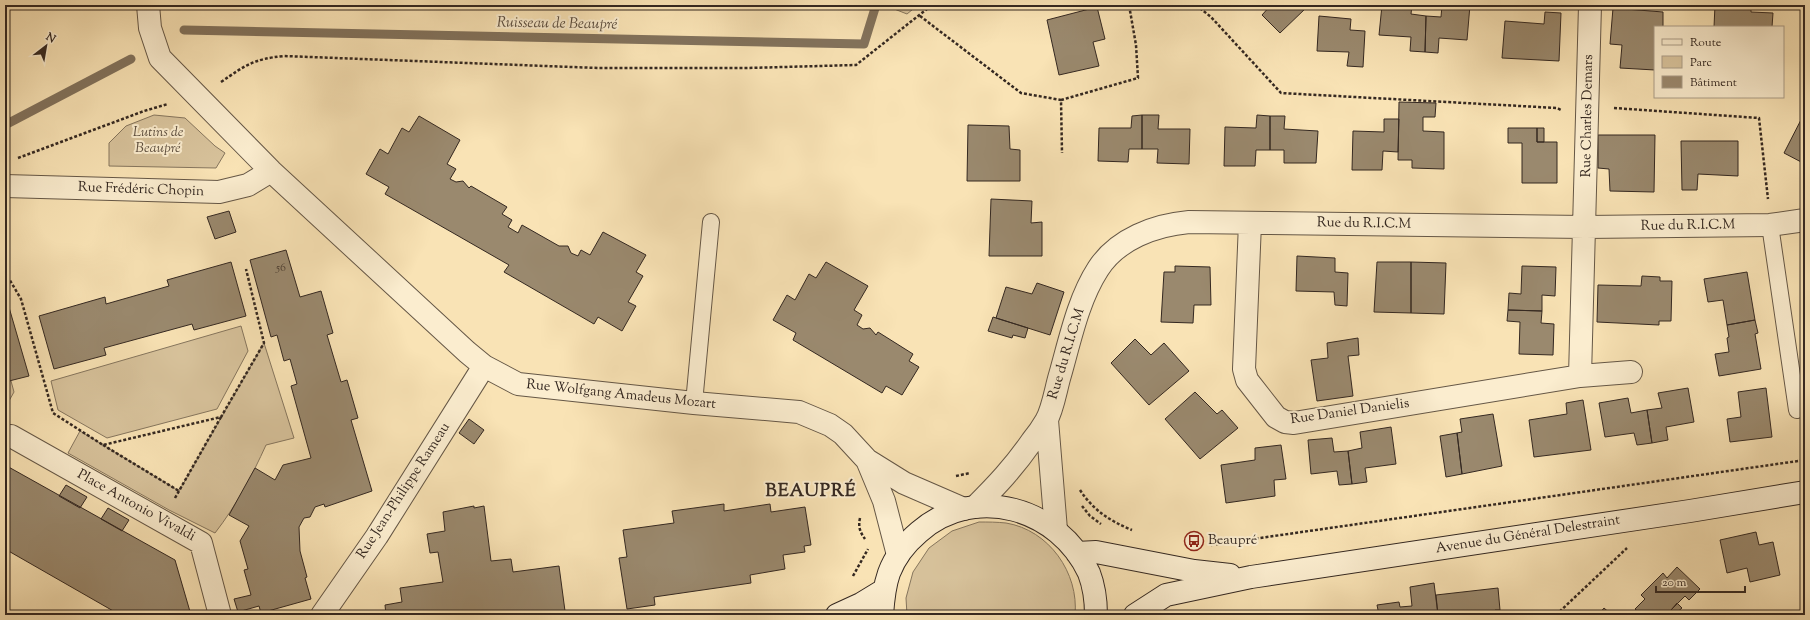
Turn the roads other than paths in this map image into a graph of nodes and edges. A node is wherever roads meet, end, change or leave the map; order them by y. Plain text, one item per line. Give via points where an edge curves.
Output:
1 (148, 5) edge
2 (1590, 5) edge
3 (271, 171) junction
4 (5, 186) edge
5 (1805, 220) edge
6 (711, 222) dead end
7 (1250, 223) junction
8 (1770, 225) junction
9 (1585, 227) junction
10 (484, 366) junction
11 (1631, 372) dead end
12 (1580, 376) junction
13 (694, 403) junction
14 (1797, 410) dead end
15 (1047, 420) junction
16 (5, 437) edge
17 (867, 460) junction
18 (1805, 492) edge
19 (969, 508) junction
20 (1056, 530) junction
21 (1078, 554) junction
22 (898, 555) junction
23 (1252, 577) junction
24 (884, 590) junction
25 (220, 615) edge
26 (322, 615) edge
27 (837, 615) edge
28 (882, 615) edge
29 (1096, 615) edge
30 (1135, 615) edge

1 - 3 street, Rue Wolfgang Amadeus Mozart via 150,28 160,58
2 - 9 street, Rue Charles Demars
3 - 4 street, Rue Frédéric Chopin via 248,185 219,192
3 - 10 street, Rue Wolfgang Amadeus Mozart
5 - 8 street, Rue du R.I.C.M
6 - 13 lane
7 - 9 street, Rue du R.I.C.M
7 - 12 street, Rue Daniel Danielis via 1244,369 1246,380 1276,417 1285,422 1294,423
7 - 15 street, Rue du R.I.C.M via 1175,223 1135,237 1107,258 1089,286 1078,315
8 - 9 street, Rue du R.I.C.M
8 - 14 lane
9 - 12 street
10 - 13 street, Rue Wolfgang Amadeus Mozart via 518,384
10 - 26 street, Rue Jean-Philippe Rameau via 377,536
11 - 12 street, Rue Daniel Danielis
13 - 17 street, Rue Wolfgang Amadeus Mozart via 799,412 830,425 843,434
15 - 19 street, Rue du R.I.C.M via 1013,468
15 - 20 street, Rue du R.I.C.M
16 - 25 street, Place Antonio Vivaldi via 11,436 201,543
17 - 19 street, Rue Wolfgang Amadeus Mozart via 904,483
17 - 22 street, Rue Wolfgang Amadeus Mozart via 884,501
18 - 23 street, Avenue du Général Delestraint
19 - 20 street via 1009,508 1042,520
19 - 22 street via 945,516 927,526 911,539
20 - 21 street
21 - 23 street, Avenue du Général Delestraint via 1096,552 1194,571
21 - 29 street via 1089,574 1095,597
22 - 24 street via 889,572
23 - 30 street, Avenue du Général Delestraint via 1166,595
24 - 27 street
24 - 28 street

